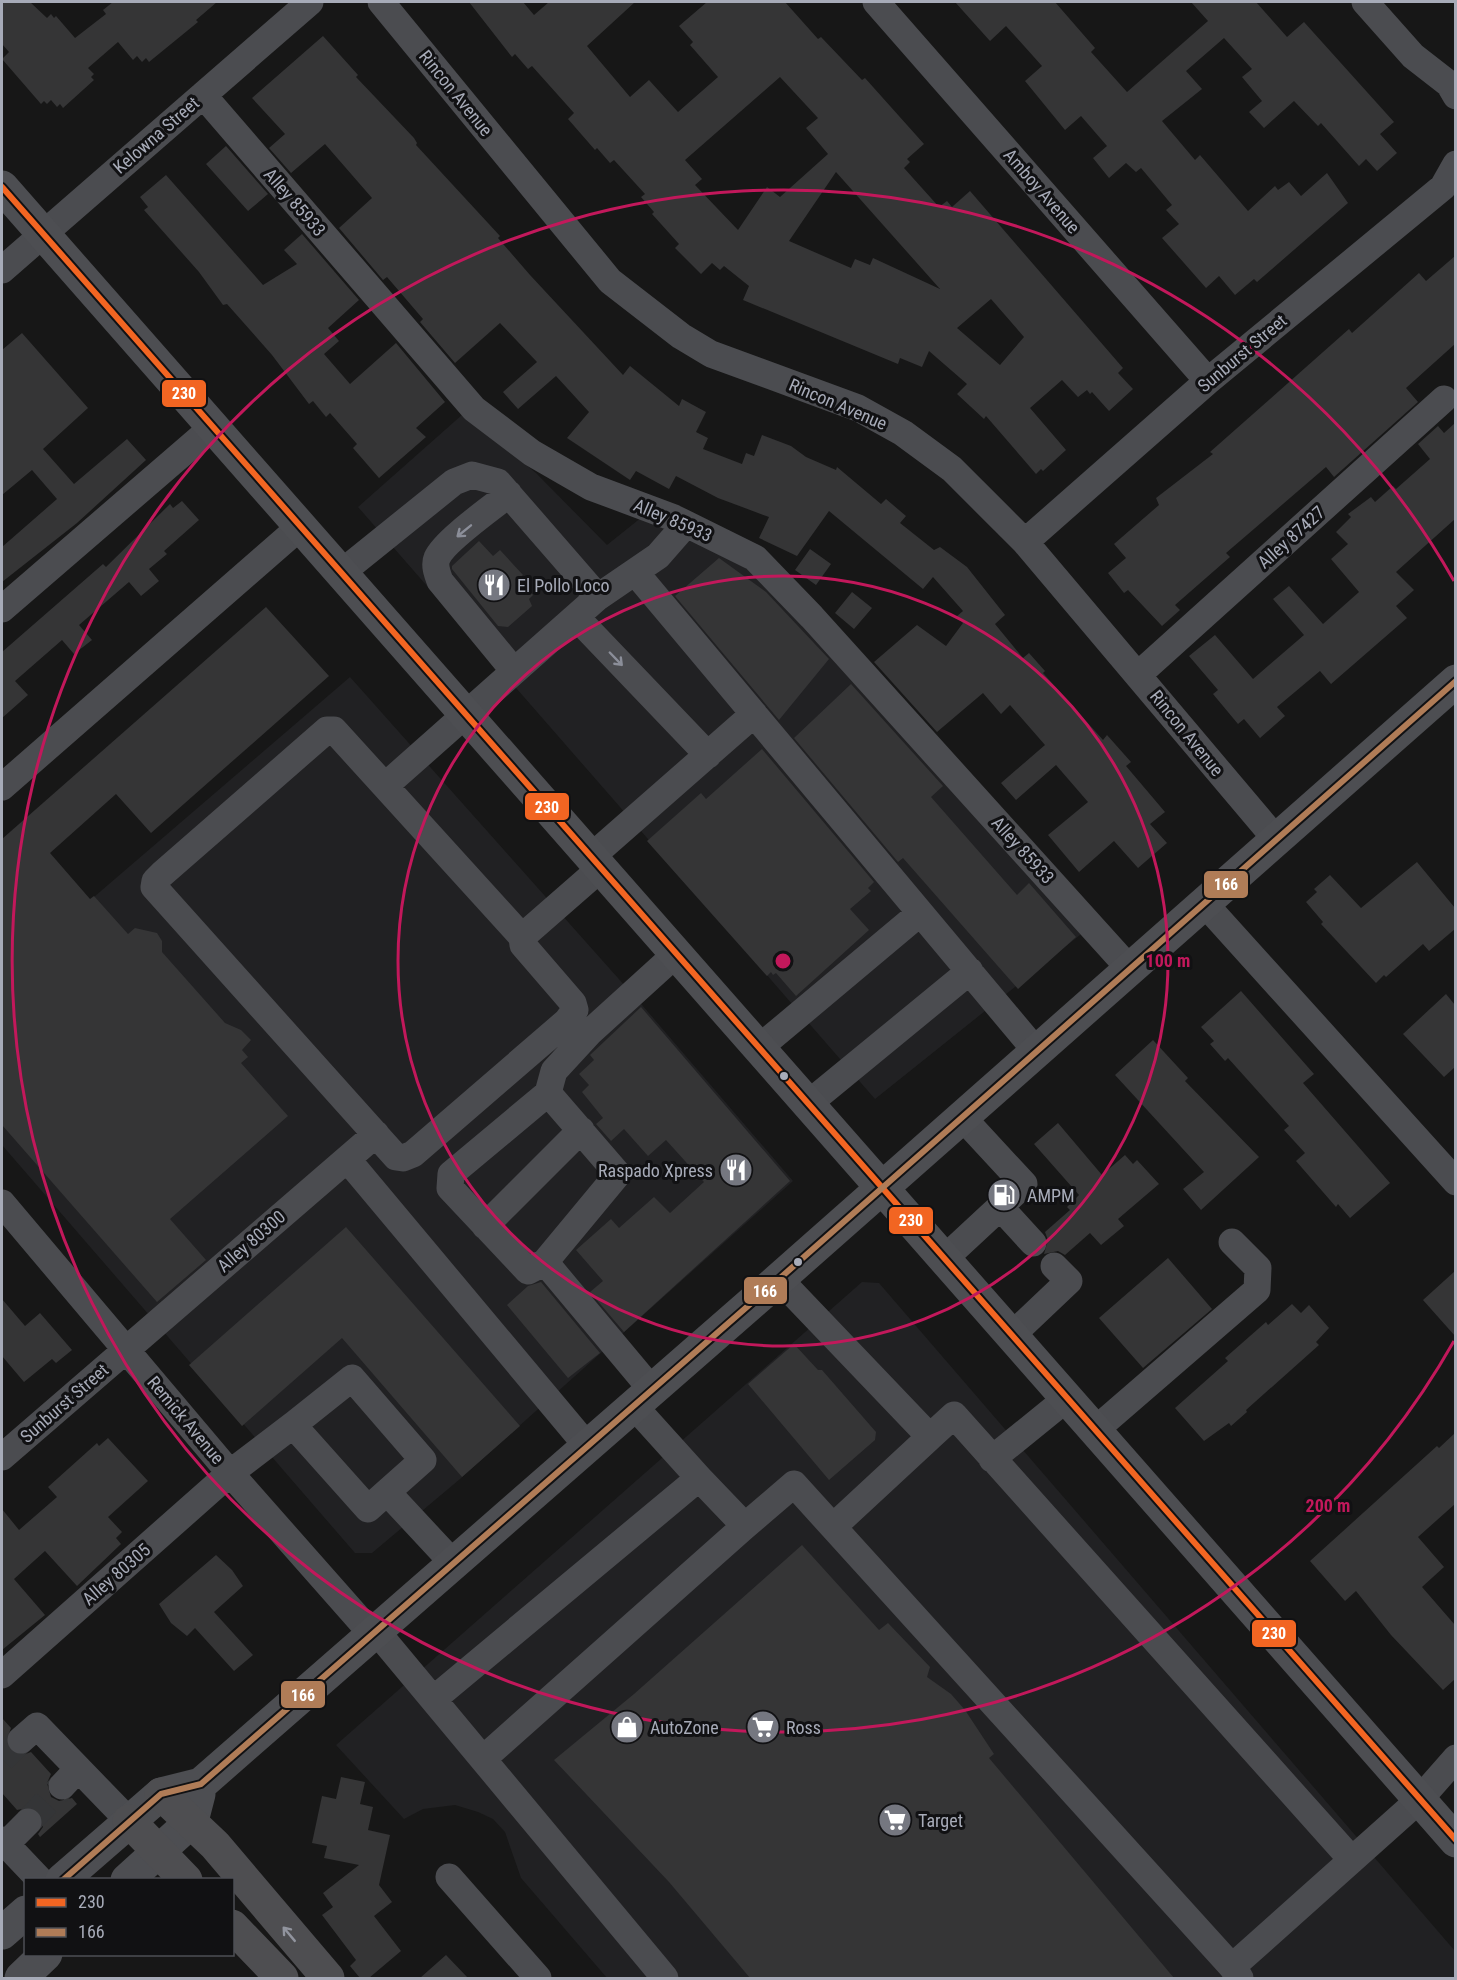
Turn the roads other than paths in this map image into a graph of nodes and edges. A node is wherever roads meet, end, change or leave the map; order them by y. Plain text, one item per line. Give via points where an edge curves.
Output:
1 (310, 2) edge
2 (381, 2) edge
3 (876, 2) edge
4 (1365, 2) edge
5 (1452, 90) edge
6 (202, 95) junction
7 (1455, 164) edge
8 (2, 187) edge
9 (43, 233) junction
10 (2, 270) edge
11 (1208, 381) junction
12 (1444, 399) dead end
13 (213, 427) junction
14 (509, 494) junction
15 (686, 524) junction
16 (300, 526) junction
17 (1025, 542) junction
18 (635, 572) junction
19 (341, 573) junction
20 (598, 597) junction
21 (2, 609) edge
22 (576, 617) junction
23 (514, 671) junction
24 (1139, 674) junction
25 (1455, 681) edge
26 (466, 714) junction
27 (753, 714) junction
28 (708, 755) junction
29 (385, 786) junction
30 (2, 787) edge
31 (1275, 838) junction
32 (596, 863) junction
33 (1204, 903) junction
34 (920, 913) junction
35 (522, 937) junction
36 (676, 954) junction
37 (1130, 968) junction
38 (970, 971) junction
39 (759, 1048) junction
40 (1036, 1051) junction
41 (548, 1093) junction
42 (808, 1104) junction
43 (962, 1117) junction
44 (581, 1131) junction
45 (376, 1134) junction
46 (347, 1159) junction
47 (1455, 1182) edge
48 (882, 1188) junction
49 (2, 1203) edge
50 (1000, 1207) junction
51 (485, 1226) junction
52 (1232, 1242) dead end
53 (1033, 1243) dead end
54 (944, 1259) junction
55 (545, 1262) junction
56 (1054, 1266) dead end
57 (779, 1279) junction
58 (1011, 1336) junction
59 (126, 1348) junction
60 (643, 1398) junction
61 (1066, 1399) junction
62 (293, 1425) junction
63 (1094, 1431) junction
64 (930, 1437) junction
65 (588, 1447) junction
66 (2, 1457) edge
67 (992, 1459) junction
68 (230, 1473) junction
69 (699, 1478) junction
70 (387, 1492) junction
71 (745, 1526) junction
72 (833, 1527) junction
73 (454, 1564) junction
74 (375, 1634) junction
75 (2, 1675) edge
76 (435, 1698) junction
77 (21, 1740) tunnel mouth
78 (484, 1758) junction
79 (1455, 1758) edge
80 (201, 1784) junction
81 (161, 1794) junction
82 (1419, 1800) junction
83 (129, 1821) junction
84 (192, 1821) junction
85 (27, 1822) tunnel mouth
86 (1455, 1841) edge
87 (4, 1842) edge
88 (158, 1850) junction
89 (1352, 1860) junction
90 (449, 1877) dead end
91 (38, 1878) edge
92 (64, 1878) edge
93 (129, 1878) edge
94 (184, 1878) edge
95 (24, 1914) edge
96 (234, 1928) edge
97 (2, 1933) edge
98 (44, 1956) edge
99 (1236, 1973) edge
100 (21, 1978) edge
101 (282, 1978) edge
102 (328, 1978) edge
103 (538, 1978) edge
104 (665, 1978) edge

1 - 6 street, Kelowna Street
2 - 17 street, Rincon Avenue via 610,281 711,354 858,408 903,433 952,469
3 - 11 street, Amboy Avenue
4 - 5 street via 1413,56
6 - 9 street, Kelowna Street
6 - 15 street, Alley 85933 via 474,409 532,453 591,487
7 - 11 street, Sunburst Street via 1443,187
8 - 9 main road
9 - 10 street, Kelowna Street
9 - 13 main road
11 - 17 street, Sunburst Street
12 - 24 street, Alley 87427
13 - 16 main road
13 - 21 street
14 - 19 street via 498,482 472,475 453,482
14 - 20 street
14 -> 23 street via 446,546 436,568 440,581
15 - 18 street via 658,556
15 - 37 street, Alley 85933 via 755,558
16 - 19 main road
16 - 30 street
17 - 24 street, Rincon Avenue
18 - 20 street
18 - 27 street
19 - 26 main road
20 - 22 street
22 - 23 street
22 -> 28 street
23 - 26 street
24 - 31 street, Rincon Avenue
25 - 31 main road
26 - 29 street
26 - 32 main road
27 - 28 street
27 - 34 street
28 - 32 street
29 - 35 street
29 - 45 street via 334,730 327,730 162,874 154,887
31 - 33 main road
32 - 35 street
32 - 36 main road
33 - 37 main road
33 - 47 street
34 - 38 street
34 - 39 street
35 - 45 street via 523,945 573,1003 575,1010 567,1021 413,1154 396,1156
36 - 39 main road
36 - 41 street via 589,1033 554,1071
37 - 40 main road
38 - 40 street
38 - 42 street
39 - 42 main road
40 - 43 main road
41 - 44 street
41 - 51 street via 451,1174 450,1188
42 - 48 main road
43 - 48 main road
43 - 50 street via 1024,1184
44 - 51 street
44 - 55 street via 618,1174
45 - 46 street, Alley 80300
46 - 59 street, Alley 80300
46 - 65 street
48 - 54 main road
48 - 57 main road
49 - 59 street, Remick Avenue
50 - 53 street
50 - 54 street
51 - 55 street via 528,1271
52 - 63 street via 1258,1268 1257,1290
54 - 58 main road
55 - 60 street
56 - 58 street via 1070,1281
57 - 60 main road
57 - 64 street
58 - 61 main road
59 - 66 street, Sunburst Street
59 - 68 street, Remick Avenue
60 - 65 main road
60 - 69 street
61 - 63 main road
61 - 67 street
62 - 68 street, Alley 80305
62 - 70 street via 368,1509
62 - 70 street, Alley 80305 via 352,1378 423,1460
63 - 82 main road
64 - 67 street via 954,1415
64 - 72 street
65 - 73 main road
67 - 89 street
68 - 74 street, Remick Avenue
68 - 75 street, Alley 80305
69 - 71 street
69 - 76 street
70 - 73 street
71 - 72 street via 794,1484
71 - 78 street
72 - 99 street
73 - 74 main road
74 - 76 street, Remick Avenue
74 - 80 main road
76 - 78 street, Remick Avenue
77 - 83 street via 37,1726 70,1778
78 - 104 street, Remick Avenue
79 - 82 street
80 - 81 main road
80 - 84 main road
81 - 83 main road
81 - 84 highway
82 - 86 main road
82 - 89 street
83 - 88 highway
83 - 92 main road
84 - 88 main road
102 -> 84 highway
85 - 87 street
87 - 91 street
88 - 93 main road
88 - 94 highway
89 - 99 street
90 - 103 street
95 - 97 main road
96 - 101 highway
98 - 100 main road

